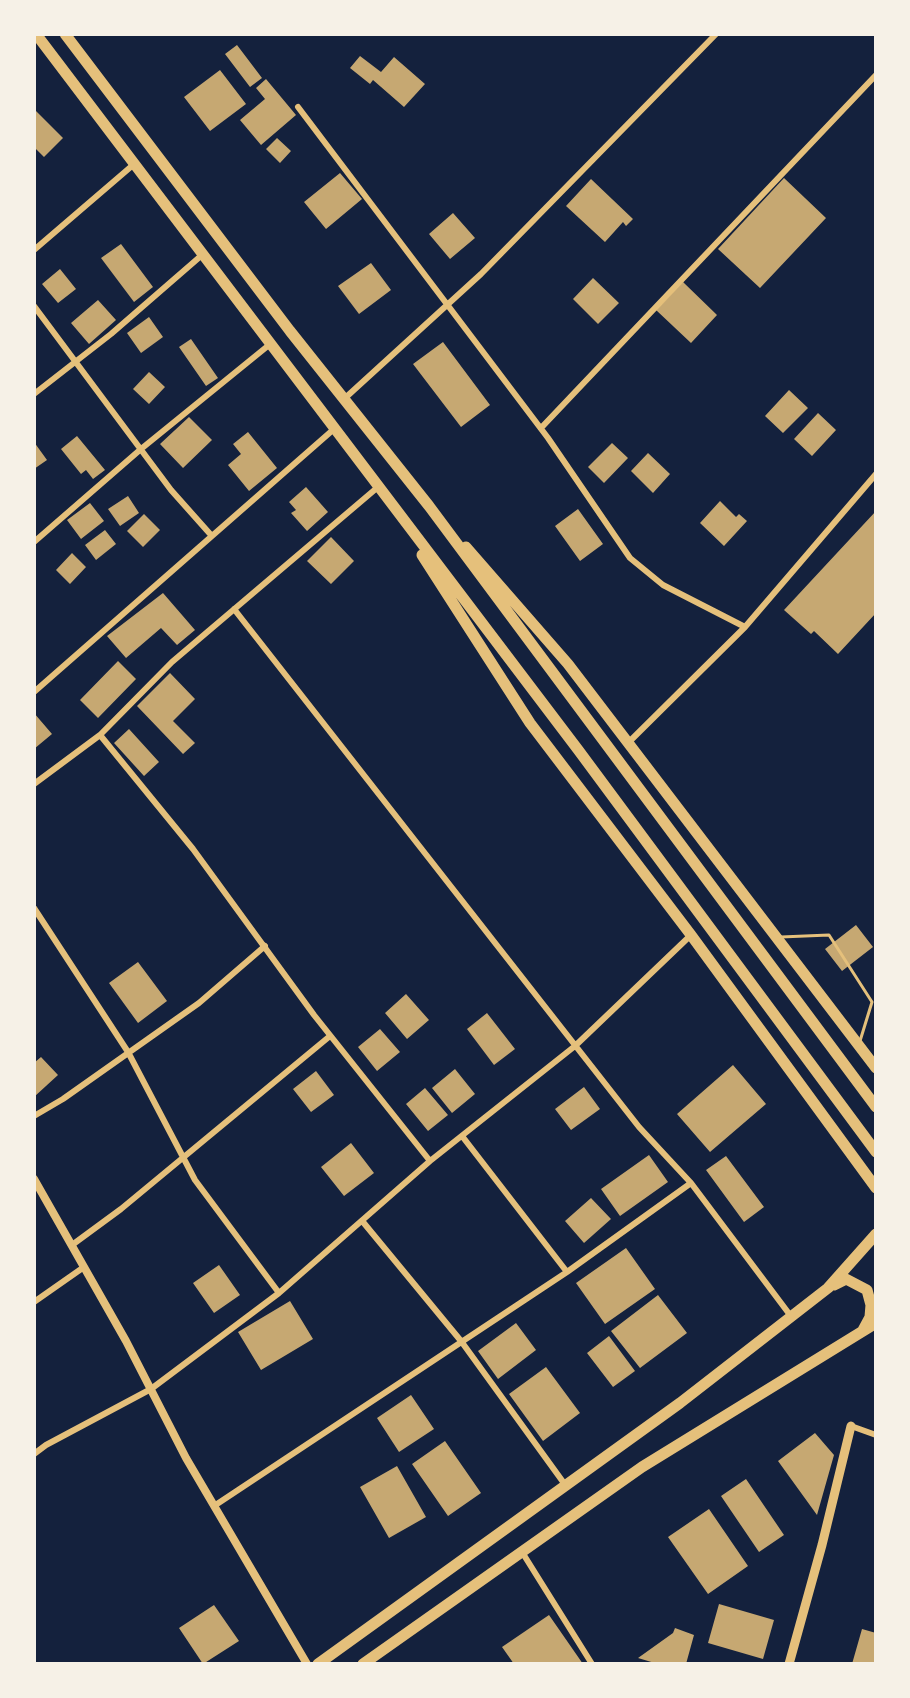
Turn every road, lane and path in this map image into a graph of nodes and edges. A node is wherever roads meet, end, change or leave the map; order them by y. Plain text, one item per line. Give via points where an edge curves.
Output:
1 (36, 34) edge
2 (65, 34) edge
3 (716, 34) edge
4 (876, 75) edge
5 (298, 107) dead end
6 (133, 165) junction
7 (34, 250) edge
8 (202, 255) junction
9 (448, 305) junction
10 (34, 306) edge
11 (269, 345) junction
12 (75, 361) junction
13 (34, 394) edge
14 (344, 399) junction
15 (541, 428) junction
16 (334, 429) junction
17 (141, 449) junction
18 (876, 474) edge
19 (378, 487) junction
20 (429, 506) junction
21 (211, 535) junction
22 (34, 542) edge
23 (234, 609) junction
24 (745, 627) junction
25 (34, 680) edge
26 (37, 690) edge
27 (100, 735) junction
28 (629, 742) junction
29 (34, 784) edge
30 (34, 908) edge
31 (691, 935) junction
32 (776, 937) junction
33 (265, 946) junction
34 (330, 1036) junction
35 (859, 1045) junction
36 (575, 1046) junction
37 (128, 1052) junction
38 (876, 1068) edge
39 (876, 1107) edge
40 (34, 1116) edge
41 (462, 1136) junction
42 (876, 1152) edge
43 (182, 1156) junction
44 (430, 1161) junction
45 (34, 1179) edge
46 (691, 1183) junction
47 (876, 1188) edge
48 (363, 1222) junction
49 (876, 1234) edge
50 (72, 1245) junction
51 (84, 1267) junction
52 (567, 1272) junction
53 (828, 1288) junction
54 (279, 1293) junction
55 (34, 1302) edge
56 (790, 1315) junction
57 (876, 1325) edge
58 (863, 1330) junction
59 (461, 1341) junction
60 (151, 1389) junction
61 (851, 1426) joint
62 (876, 1435) edge
63 (34, 1454) edge
64 (566, 1486) junction
65 (214, 1506) junction
66 (522, 1552) junction
67 (307, 1664) edge
68 (318, 1664) edge
69 (363, 1664) edge
70 (592, 1664) edge
71 (789, 1664) edge

1 - 6 highway
2 - 14 highway
3 - 9 street
4 - 15 street
5 - 9 street
6 - 7 street
6 - 8 highway
8 - 11 highway
8 - 12 street
9 - 14 street
9 - 15 street
10 - 12 street
11 - 16 highway
11 - 17 street
12 - 13 street
12 - 17 street
14 - 20 highway
15 - 24 street via 630,558 663,585
16 - 19 highway
16 - 21 street
17 - 21 street
17 - 22 street
18 - 24 street
19 - 23 street
19 - 31 highway via 530,723
19 - 42 highway
20 - 28 highway via 515,599
20 - 39 highway
21 - 26 street
23 - 27 street
23 - 36 street
24 - 28 street
25 - 26 street
27 - 29 street
27 - 33 street
28 - 32 highway
30 - 37 street
31 - 36 street
31 - 47 highway
32 - 35 highway
32 - 35 lane via 829,935 872,1002
33 - 34 street
33 - 37 street via 199,1003
34 - 43 street
34 - 44 street
35 - 38 highway
36 - 41 street
36 - 46 street
37 - 40 street
37 - 43 street
41 - 44 street
41 - 52 street
43 - 50 street
43 - 54 street
44 - 48 street
45 - 50 street
46 - 52 street
46 - 56 street
48 - 54 street
48 - 59 street
49 - 53 highway
50 - 51 street
51 - 55 street
51 - 60 street
52 - 59 street
53 - 56 highway
53 - 58 highway via 846,1279 867,1290 870,1317
54 - 60 street
56 - 64 highway
57 - 58 highway
58 - 66 highway via 642,1467
59 - 64 street
59 - 65 street
60 - 63 street
60 - 65 street
61 - 62 street
61 - 71 main road
64 - 68 highway
65 - 67 street
66 - 69 highway
66 - 70 street

